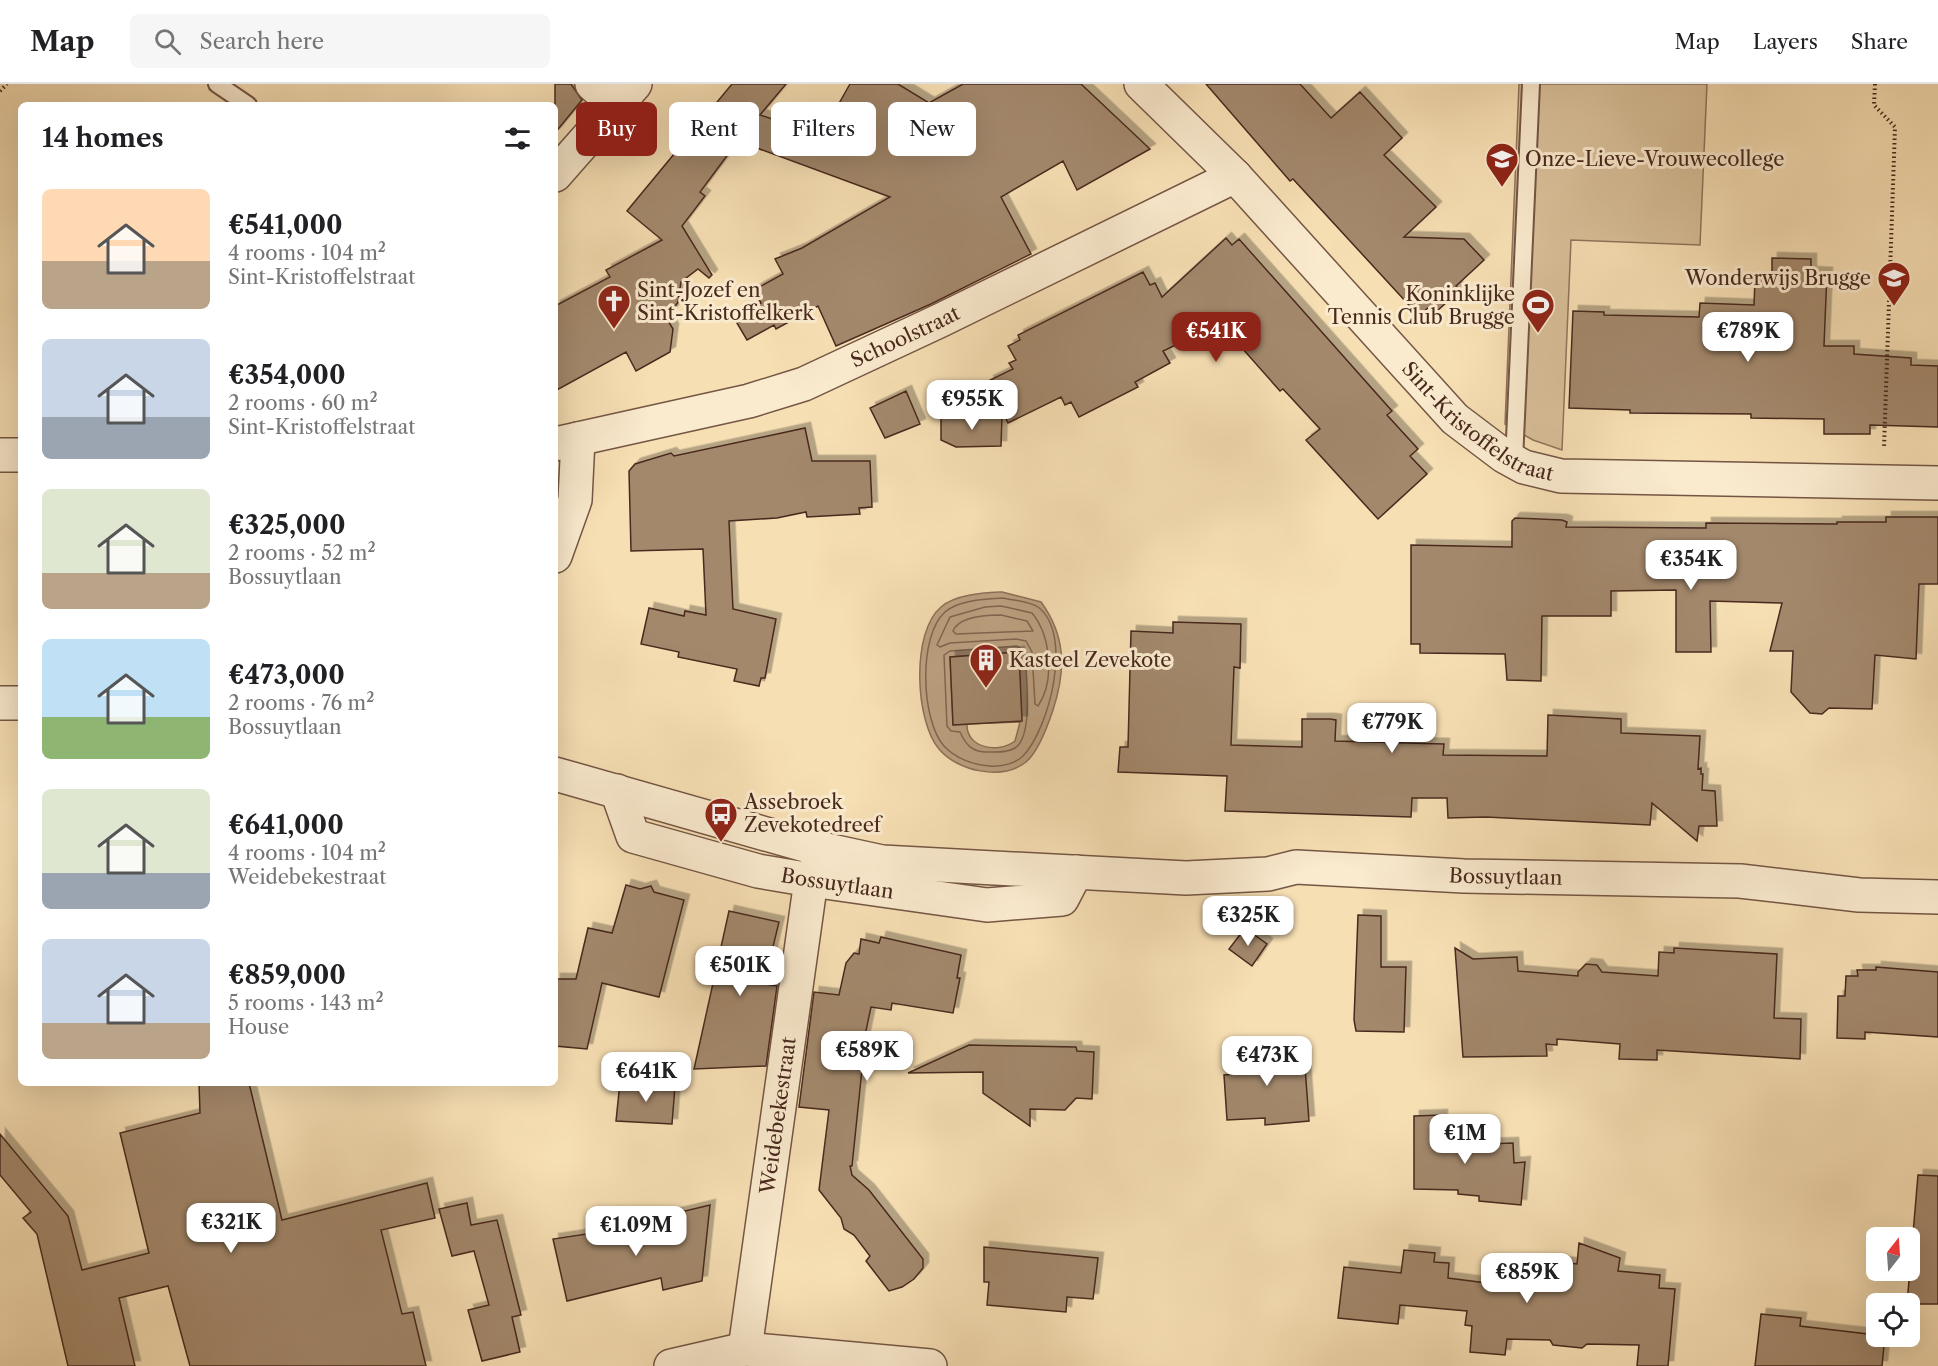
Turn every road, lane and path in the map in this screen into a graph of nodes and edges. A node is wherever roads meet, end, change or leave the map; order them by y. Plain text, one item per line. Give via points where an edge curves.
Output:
1 (7, 84) edge
2 (217, 84) edge
3 (1141, 84) edge
4 (1531, 84) edge
5 (1875, 84) edge
6 (0, 91) edge
7 (614, 91) edge
8 (244, 102) edge
9 (558, 171) edge
10 (1235, 176) junction
11 (567, 442) edge
12 (0, 455) edge
13 (18, 455) edge
14 (1514, 462) junction
15 (1883, 482) junction
16 (1938, 483) edge
17 (558, 548) edge
18 (0, 703) edge
19 (18, 703) edge
20 (558, 775) edge
21 (617, 791) junction
22 (825, 849) junction
23 (1076, 872) junction
24 (811, 880) junction
25 (1938, 897) edge
26 (745, 1348) junction
27 (671, 1366) edge
28 (930, 1366) edge

1 - 6 path
2 - 8 lane
3 - 10 street, Sint-Kristoffelstraat
4 - 14 lane
5 - 15 path via 1874,105 1895,127
7 - 9 street
10 - 11 street, Schoolstraat via 804,384 749,401
10 - 14 street, Sint-Kristoffelstraat via 1455,419
11 - 17 street via 575,500
12 - 13 street
14 - 15 street, Sint-Kristoffelstraat via 1561,476
15 - 16 street, Sint-Kristoffelstraat
18 - 19 street
20 - 21 street, Bossuytlaan
21 - 22 street, Bossuytlaan
21 - 24 street, Bossuytlaan via 633,837 758,871
22 - 23 street, Bossuytlaan via 882,862
22 - 24 street, Weidebekestraat
23 - 24 street, Bossuytlaan via 1062,899 987,905
23 - 25 street, Bossuytlaan via 1186,878 1268,874 1296,867 1464,876 1740,881 1859,895
24 - 26 street, Weidebekestraat
26 - 27 street
26 - 28 street

